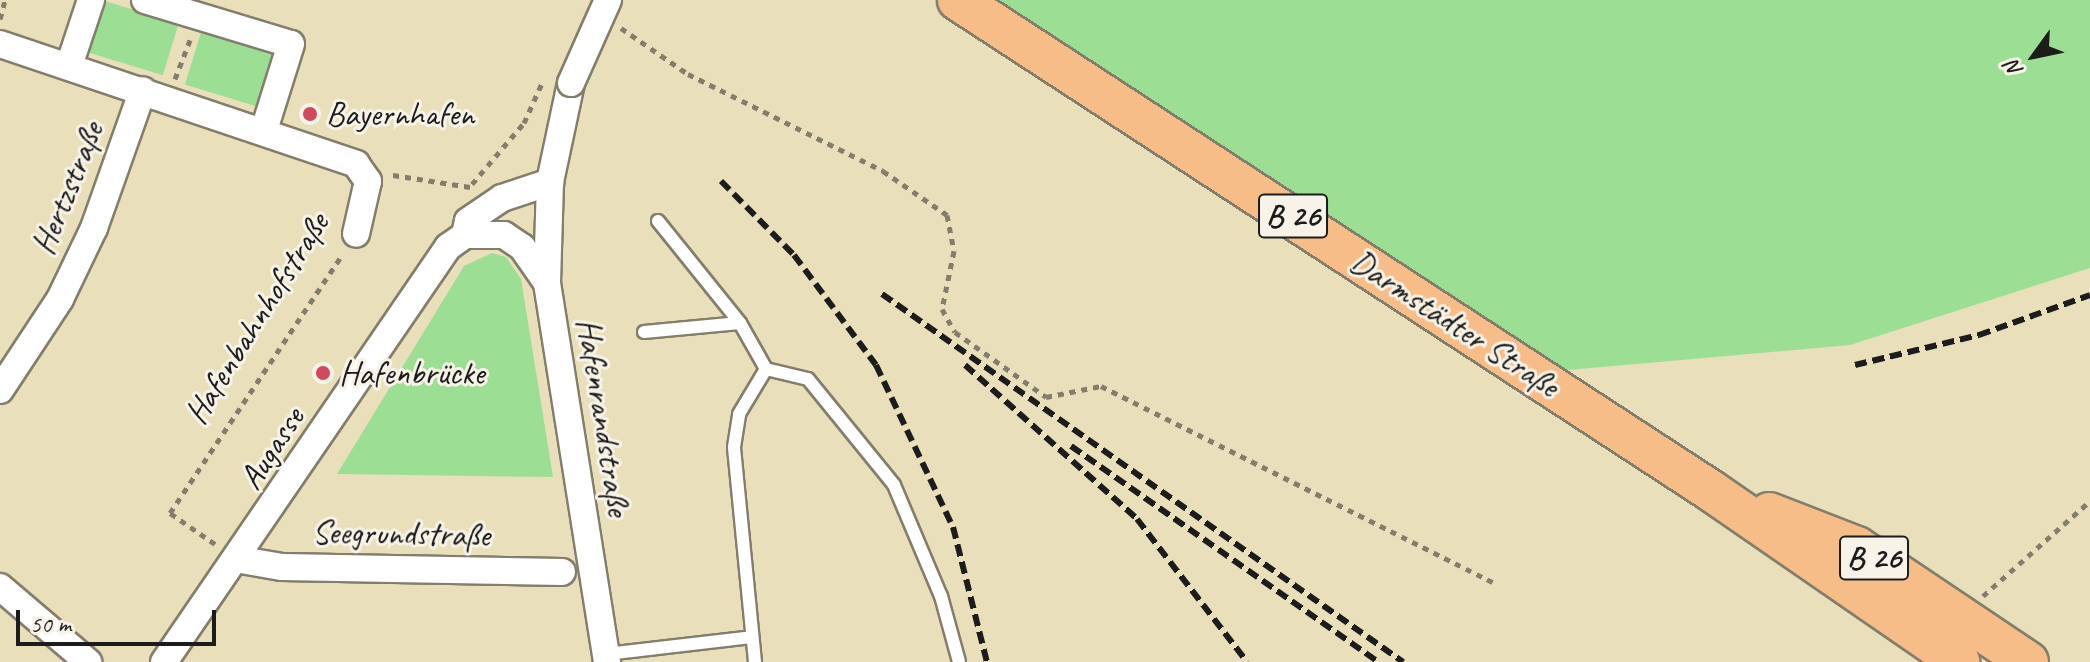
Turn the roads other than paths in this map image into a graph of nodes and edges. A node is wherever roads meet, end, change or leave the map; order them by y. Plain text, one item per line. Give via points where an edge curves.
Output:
1 (91, 0) edge
2 (145, 0) edge
3 (958, 0) edge
4 (612, 12) edge
5 (0, 44) edge
6 (69, 66) junction
7 (143, 90) junction
8 (264, 130) junction
9 (550, 182) junction
10 (658, 221) dead end
11 (356, 234) road end
12 (456, 241) junction
13 (547, 283) junction
14 (740, 323) junction
15 (644, 332) dead end
16 (766, 369) junction
17 (0, 390) edge
18 (1710, 490) junction
19 (241, 560) junction
20 (562, 572) dead end
21 (0, 587) edge
22 (752, 637) junction
23 (607, 658) edge
24 (88, 662) edge
25 (164, 662) edge
26 (755, 662) edge
27 (959, 662) edge
28 (1959, 662) edge
29 (2028, 662) edge

1 - 6 street
2 - 8 street via 291,44
3 - 18 main road, Darmstädter Straße / B 26
4 - 9 street, bridge via 558,78
5 - 6 street, Hafenbahnhofstraße
6 - 7 street, Hafenbahnhofstraße
7 - 8 street, Hafenbahnhofstraße
7 - 17 street, Hertzstraße via 94,228 60,299
8 - 11 street, Hafenbahnhofstraße via 363,171 368,196
9 - 12 street, Augasse via 502,198 468,221
9 - 13 street, Hafenrandstraße
10 - 14 lane
12 - 13 street via 514,239
12 - 19 street, Augasse
13 - 23 street, Hafenrandstraße
14 - 15 lane
14 - 16 lane
16 - 22 lane via 739,414 734,447
16 - 27 lane via 808,379 894,485 941,596
18 - 28 main road, Darmstädter Straße
18 - 29 main road, Darmstädter Straße / B 26 via 1857,547 1965,614
19 - 20 street, Seegrundstraße via 282,567
19 - 25 street, Augasse
21 - 24 street
22 - 23 lane
22 - 26 lane

